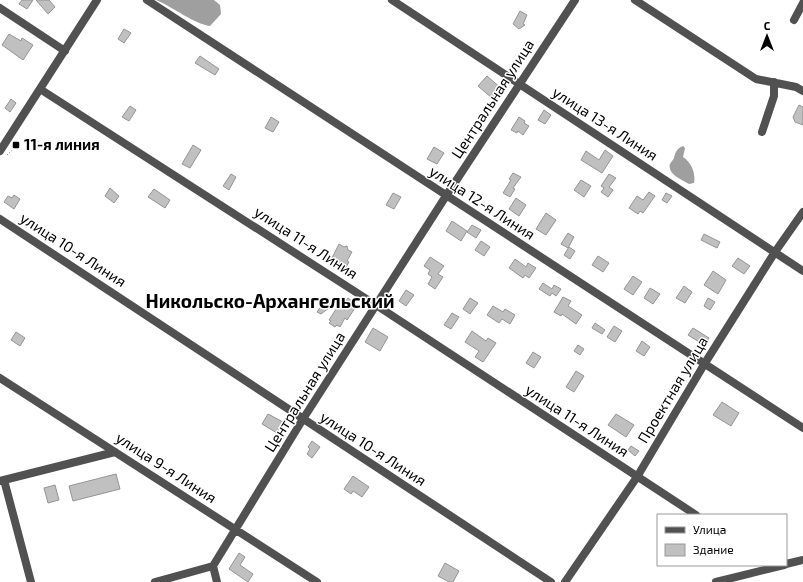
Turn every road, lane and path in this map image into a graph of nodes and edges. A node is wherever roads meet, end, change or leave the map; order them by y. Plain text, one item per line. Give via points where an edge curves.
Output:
1 (97, 0) edge
2 (147, 0) edge
3 (392, 0) edge
4 (575, 0) edge
5 (635, 0) edge
6 (803, 3) edge
7 (0, 8) edge
8 (794, 20) dead end
9 (65, 51) junction
10 (774, 82) junction
11 (519, 83) junction
12 (40, 89) junction
13 (803, 91) edge
14 (762, 132) dead end
15 (19, 144) dead end
16 (2, 155) edge
17 (446, 196) junction
18 (803, 212) edge
19 (0, 219) edge
20 (775, 252) junction
21 (803, 271) edge
22 (376, 305) junction
23 (705, 363) junction
24 (0, 378) edge
25 (303, 419) junction
26 (803, 428) edge
27 (115, 452) junction
28 (637, 477) junction
29 (2, 481) edge
30 (694, 514) edge
31 (236, 530) junction
32 (803, 560) edge
33 (787, 563) edge
34 (214, 566) junction
35 (776, 566) edge
36 (31, 582) edge
37 (155, 582) edge
38 (217, 582) edge
39 (317, 582) edge
40 (551, 582) edge
41 (565, 582) edge
42 (716, 582) edge

1 - 9 street
2 - 17 street, улица 12-я Линия
3 - 11 street, улица 13-я Линия
4 - 11 street, Центральная улица
5 - 10 street via 756,79
6 - 8 street
7 - 9 street
9 - 12 street
10 - 13 street
10 - 14 street via 774,96
11 - 17 street, Центральная улица
11 - 20 street, улица 13-я Линия
12 - 16 street
12 - 22 street, улица 11-я Линия
15 - 16 path
17 - 22 street, Центральная улица
17 - 23 street, улица 12-я Линия
18 - 20 street, Проектная улица
19 - 25 street, улица 10-я Линия
20 - 21 street, улица 13-я Линия
20 - 23 street, Проектная улица
22 - 25 street, Центральная улица
22 - 28 street, улица 11-я Линия
23 - 26 street, улица 12-я Линия
23 - 28 street, Проектная улица
24 - 27 street, улица 9-я Линия
25 - 31 street, Центральная улица
25 - 40 street, улица 10-я Линия
27 - 29 street
27 - 31 street, улица 9-я Линия
28 - 30 street, улица 11-я Линия
28 - 41 street, Проектная улица
29 - 36 street
31 - 34 street, Центральная улица
31 - 39 street, улица 9-я Линия
32 - 33 street
34 - 37 street
34 - 38 street
35 - 42 street

